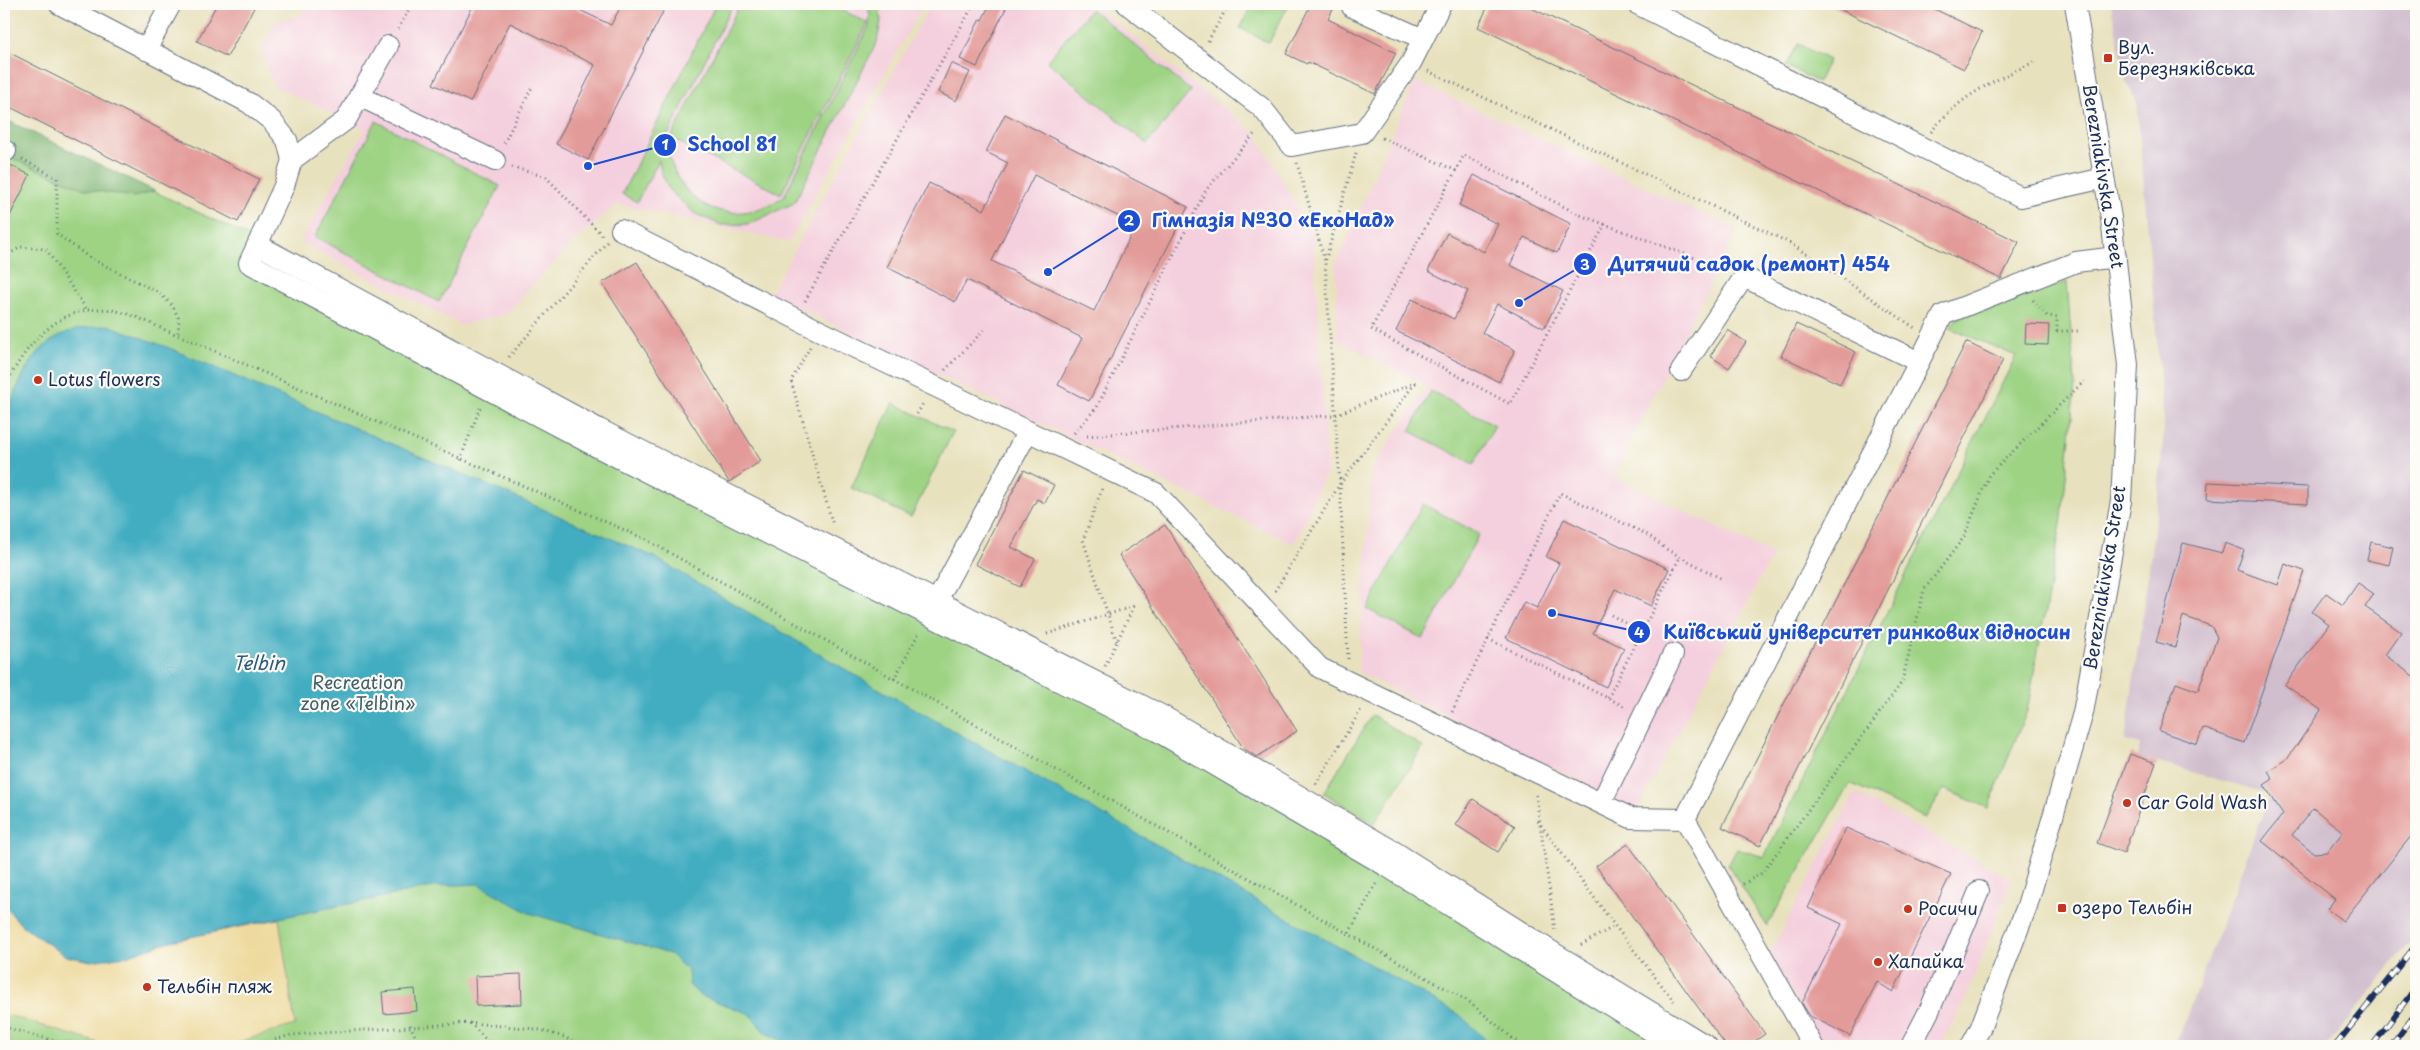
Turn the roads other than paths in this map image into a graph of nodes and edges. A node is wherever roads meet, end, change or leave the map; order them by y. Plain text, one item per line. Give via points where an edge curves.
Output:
1 (58, 4) edge
2 (171, 4) edge
3 (1127, 4) edge
4 (1441, 4) edge
5 (1637, 4) edge
6 (2075, 4) edge
7 (1352, 7) dead end
8 (1423, 39) junction
9 (388, 46) road end
10 (146, 50) junction
11 (359, 96) junction
12 (292, 160) junction
13 (495, 161) road end
14 (2104, 178) junction
15 (621, 230) dead end
16 (2116, 257) junction
17 (1917, 361) junction
18 (1681, 371) dead end
19 (491, 382) junction
20 (1028, 431) junction
21 (929, 615) junction
22 (1673, 654) dead end
23 (1602, 803) junction
24 (1685, 819) junction
25 (1979, 891) dead end
26 (1675, 1046) edge
27 (1708, 1046) edge
28 (1813, 1046) edge
29 (1911, 1046) edge
30 (1971, 1046) edge

1 - 10 street
2 - 10 street
3 - 8 street via 1262,108 1292,146 1362,133 1411,63
4 - 8 street
5 - 14 street via 2021,197
6 - 14 street, Berezniakivska Street
7 - 8 street
9 - 11 street
10 - 12 street via 250,103 272,121 287,140
11 - 12 street via 346,120
11 - 13 street
12 - 19 street via 284,186 253,254
14 - 16 street, Berezniakivska Street
15 - 20 street
16 - 17 street via 2076,262 1942,315
16 - 30 street, Berezniakivska Street via 2128,365 2121,501 2083,713 2027,906
17 - 18 street via 1744,276
17 - 24 street
19 - 21 street
19 - 21 street via 841,552
20 - 21 street
20 - 23 street via 1156,493 1320,668
21 - 26 street via 1155,730 1386,866
21 - 27 street via 1020,643 1163,716 1395,852
22 - 23 street
23 - 24 street via 1631,818
24 - 28 street
25 - 29 street via 1930,1009

